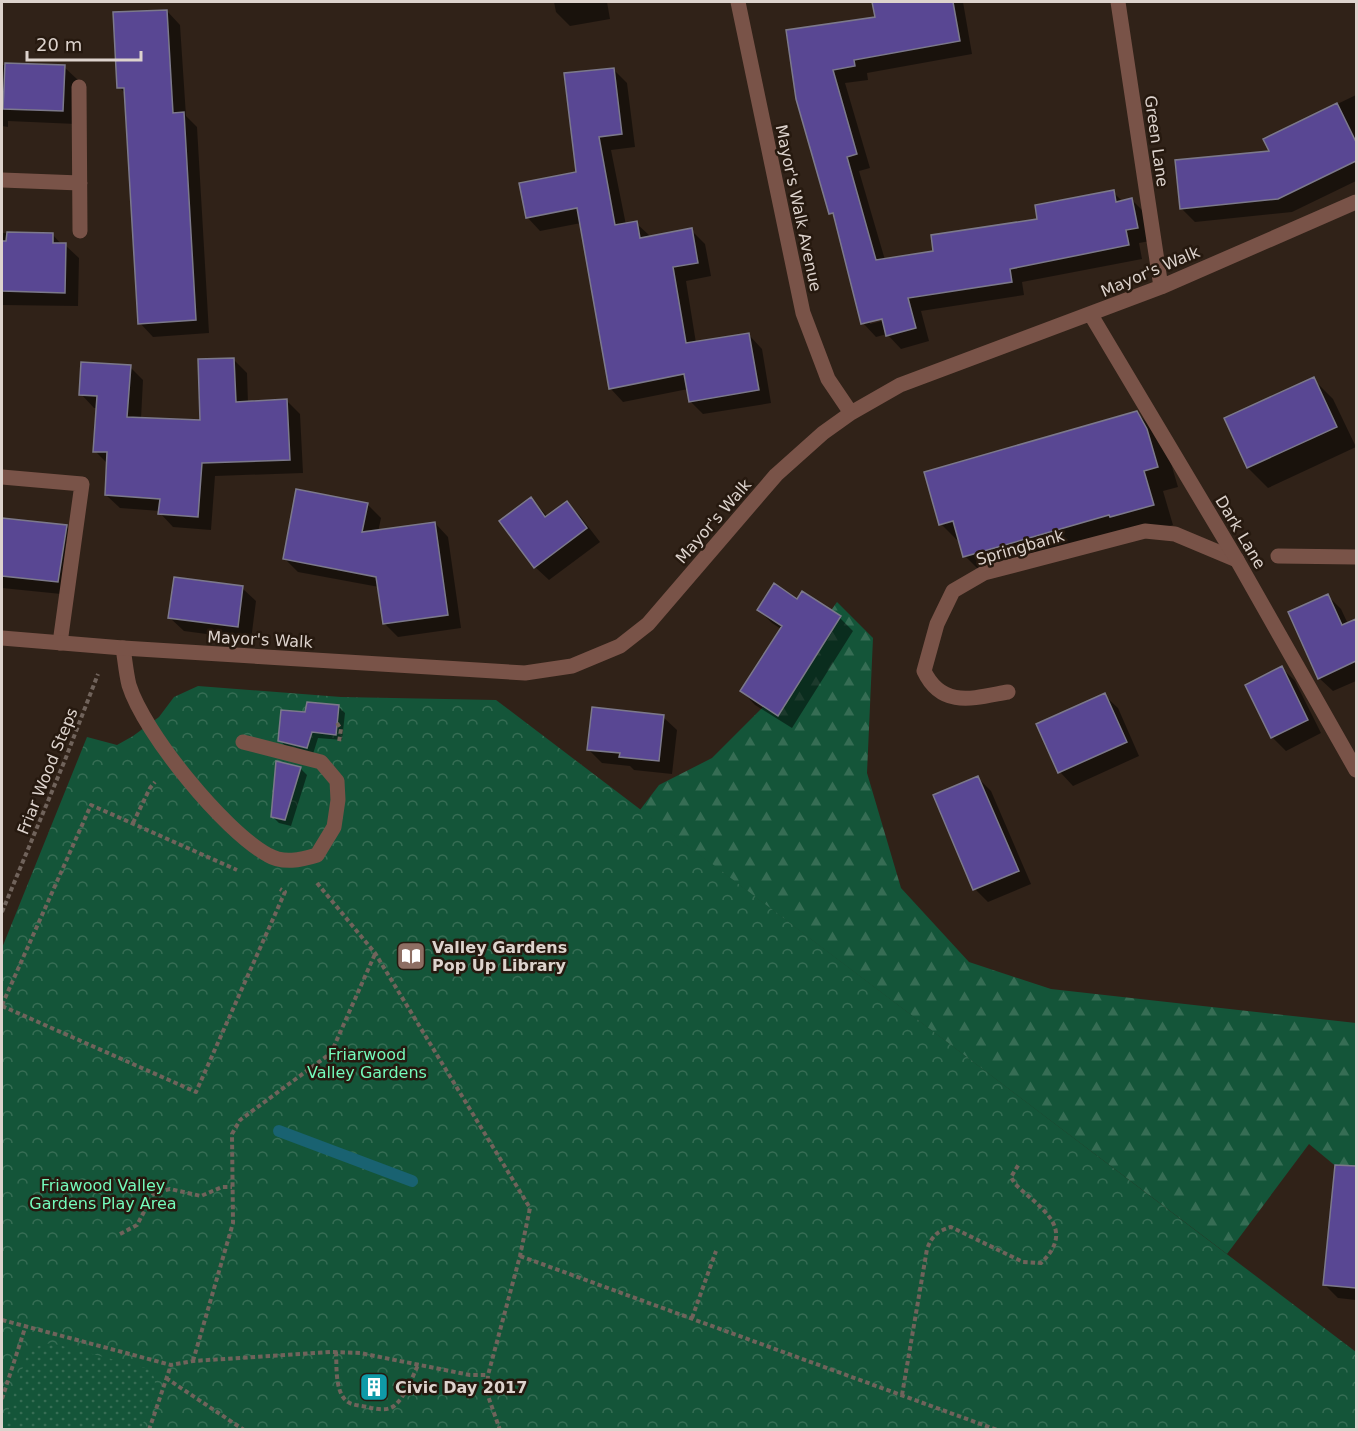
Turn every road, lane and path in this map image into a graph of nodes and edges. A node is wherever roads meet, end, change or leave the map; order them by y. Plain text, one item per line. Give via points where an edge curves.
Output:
1 (738, 2) edge
2 (1118, 2) edge
3 (79, 87) dead end
4 (2, 180) edge
5 (80, 183) junction
6 (1356, 202) edge
7 (80, 231) dead end
8 (1161, 287) junction
9 (1091, 315) junction
10 (851, 412) junction
11 (2, 477) edge
12 (1278, 556) dead end
13 (1356, 557) edge
14 (1237, 560) junction
15 (2, 638) edge
16 (60, 643) junction
17 (123, 648) junction
18 (99, 670) dead end
19 (1008, 692) dead end
20 (243, 742) dead end
21 (178, 766) junction
22 (1356, 770) edge
23 (133, 824) junction
24 (295, 862) junction
25 (242, 872) dead end
26 (274, 887) dead end
27 (2, 912) edge
28 (375, 953) junction
29 (2, 1006) edge
30 (1018, 1164) dead end
31 (232, 1187) junction
32 (120, 1234) dead end
33 (716, 1251) dead end
34 (520, 1256) junction
35 (692, 1318) junction
36 (2, 1320) edge
37 (25, 1328) junction
38 (336, 1352) junction
39 (193, 1361) junction
40 (171, 1365) junction
41 (418, 1365) junction
42 (488, 1375) junction
43 (166, 1377) junction
44 (902, 1395) junction
45 (2, 1399) edge
46 (149, 1430) edge
47 (244, 1430) edge
48 (500, 1430) edge
49 (997, 1430) edge

1 - 10 street, Mayor's Walk Avenue via 803,313 828,379
2 - 8 street, Green Lane
3 - 5 street
4 - 5 street
5 - 7 street
6 - 8 street, Mayor's Walk
8 - 9 street, Mayor's Walk
9 - 10 street, Mayor's Walk via 900,385
9 - 14 street, Dark Lane
10 - 17 street, Mayor's Walk via 776,476 648,624 620,646 572,666 525,673
11 - 16 street via 82,484
12 - 13 street
14 - 19 street, Springbank via 1175,534 1145,531 984,573 953,591 937,624 924,671 942,693 964,699
14 - 22 street, Dark Lane
15 - 16 street, Mayor's Walk
16 - 17 street, Mayor's Walk
17 - 21 street via 129,684 139,706
18 - 27 path, Friar Wood Steps
20 - 24 street via 321,762 337,781 334,826 316,855
21 - 23 path via 161,775 150,788
21 - 24 street via 231,828 269,856
23 - 25 path
23 - 29 path via 91,805
24 - 28 path via 322,888
26 - 29 path via 285,892 196,1092
28 - 31 path via 331,1053 240,1120 232,1134
28 - 34 path via 530,1208
30 - 44 path via 1011,1177 1015,1184 1054,1221 1058,1237 1052,1251 1041,1263 1023,1262 951,1227 932,1237
31 - 32 path via 201,1196 170,1189 154,1193 137,1225
31 - 39 path via 233,1223
33 - 35 path
34 - 35 path
34 - 42 path
35 - 44 path
36 - 37 path
37 - 40 path
37 - 45 path
38 - 39 path
38 - 41 path
38 - 41 path via 342,1395 350,1404 380,1409 395,1406
39 - 40 path
40 - 43 path
41 - 42 path via 470,1376
42 - 48 path via 487,1393
43 - 46 path
43 - 47 path
44 - 49 path

